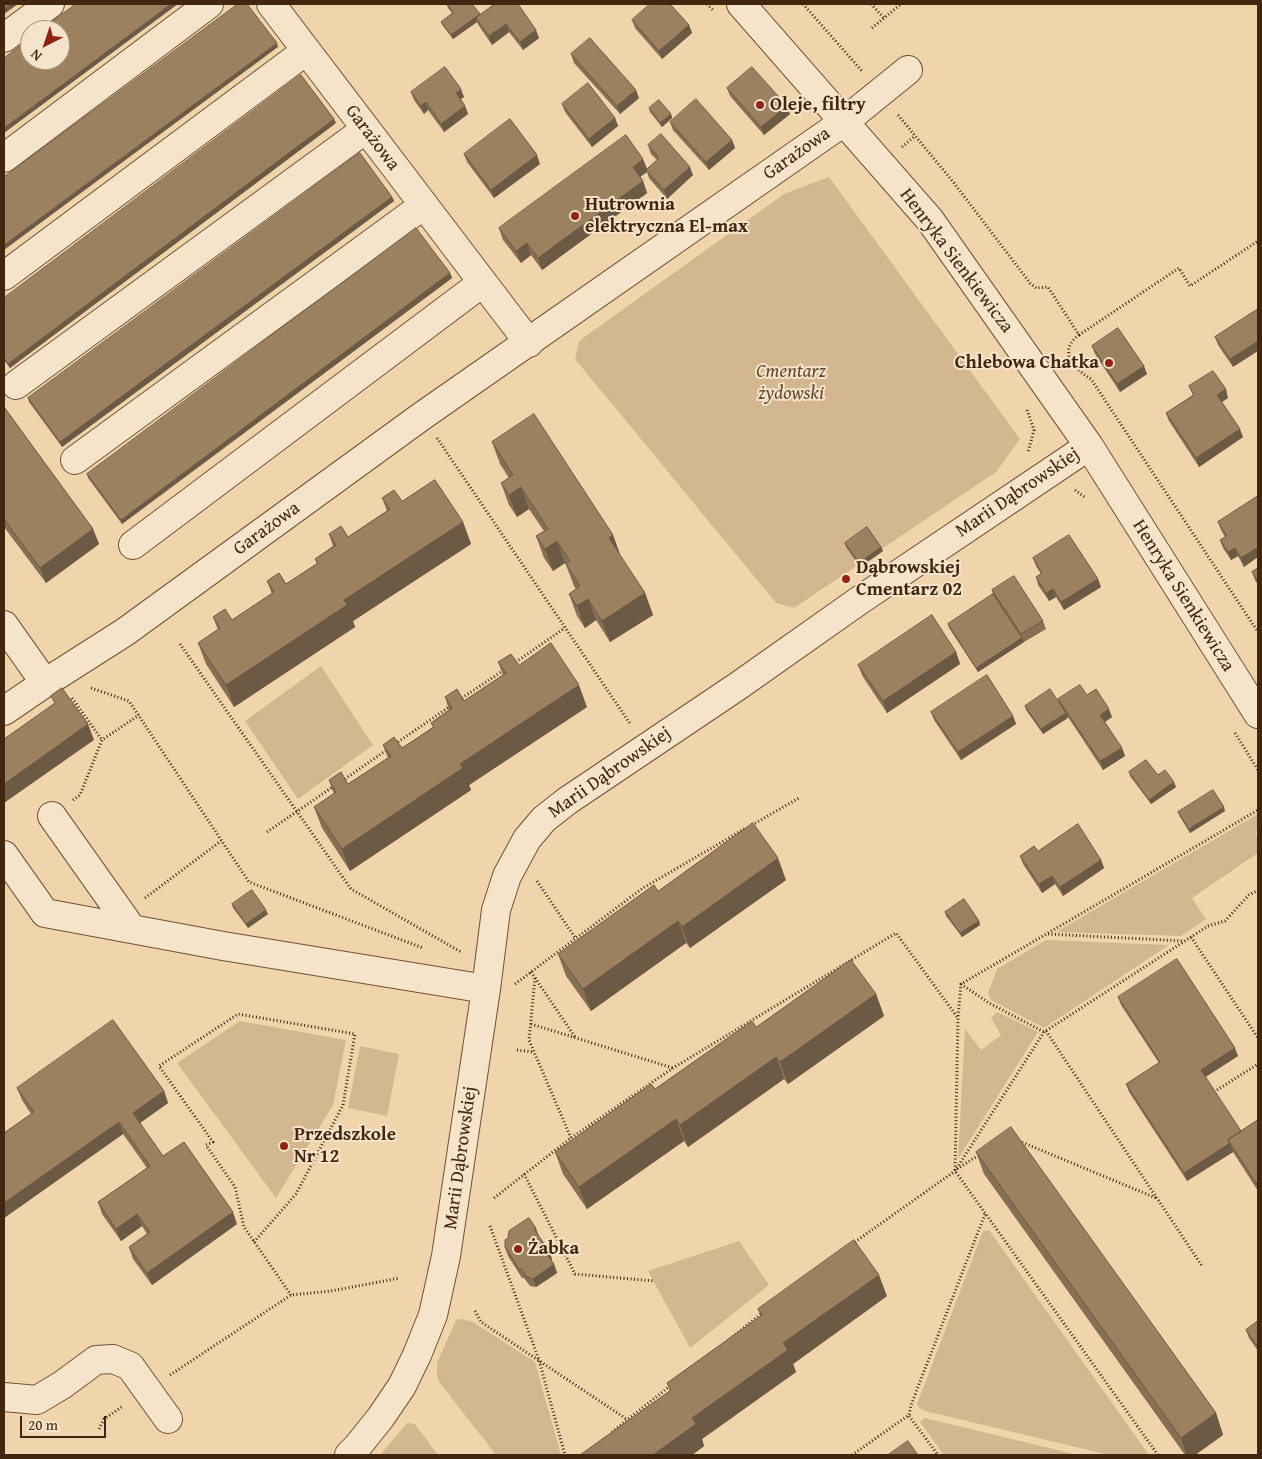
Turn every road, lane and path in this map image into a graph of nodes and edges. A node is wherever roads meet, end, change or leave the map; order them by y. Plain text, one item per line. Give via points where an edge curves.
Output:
1 (50, 4) edge
2 (208, 4) edge
3 (271, 4) edge
4 (741, 4) edge
5 (803, 4) edge
6 (871, 4) edge
7 (901, 4) edge
8 (884, 18) junction
9 (872, 28) dead end
10 (4, 38) edge
11 (306, 51) junction
12 (908, 70) dead end
13 (867, 77) dead end
14 (897, 114) dead end
15 (845, 121) junction
16 (366, 129) junction
17 (915, 136) junction
18 (899, 149) dead end
19 (4, 158) edge
20 (424, 205) junction
21 (1258, 241) edge
22 (4, 276) edge
23 (482, 283) junction
24 (1079, 335) junction
25 (529, 343) junction
26 (16, 385) dead end
27 (1026, 408) dead end
28 (422, 416) junction
29 (1089, 446) junction
30 (1027, 454) dead end
31 (75, 460) dead end
32 (1073, 489) dead end
33 (1090, 504) dead end
34 (133, 546) dead end
35 (4, 625) edge
36 (565, 628) junction
37 (1258, 632) edge
38 (180, 644) dead end
39 (87, 686) dead end
40 (56, 687) junction
41 (4, 712) edge
42 (1258, 714) edge
43 (139, 716) junction
44 (631, 726) dead end
45 (1232, 728) dead end
46 (102, 740) junction
47 (1258, 770) edge
48 (798, 798) dead end
49 (1258, 810) edge
50 (297, 811) junction
51 (52, 816) joint
52 (267, 832) dead end
53 (221, 841) junction
54 (4, 855) edge
55 (536, 879) dead end
56 (1258, 890) edge
57 (128, 922) junction
58 (1047, 934) junction
59 (1191, 937) junction
60 (576, 939) junction
61 (1184, 941) junction
62 (424, 948) dead end
63 (461, 952) dead end
64 (535, 978) junction
65 (962, 984) junction
66 (486, 989) junction
67 (958, 1018) junction
68 (531, 1024) junction
69 (1045, 1031) junction
70 (575, 1037) junction
71 (1258, 1038) edge
72 (517, 1050) dead end
73 (535, 1052) junction
74 (1258, 1064) edge
75 (673, 1068) junction
76 (1217, 1090) edge
77 (571, 1138) junction
78 (1016, 1140) edge
79 (985, 1151) edge
80 (955, 1171) junction
81 (524, 1174) junction
82 (494, 1198) dead end
83 (1158, 1199) junction
84 (986, 1214) junction
85 (490, 1226) dead end
86 (254, 1242) junction
87 (846, 1248) edge
88 (1202, 1266) dead end
89 (400, 1278) dead end
90 (654, 1281) dead end
91 (291, 1295) junction
92 (768, 1308) edge
93 (476, 1311) dead end
94 (729, 1339) edge
95 (538, 1360) junction
96 (675, 1382) edge
97 (148, 1390) junction
98 (4, 1397) edge
99 (909, 1416) junction
100 (168, 1419) dead end
101 (628, 1420) junction
102 (100, 1429) dead end
103 (605, 1438) edge
104 (349, 1455) edge
105 (565, 1455) edge
106 (852, 1455) edge
107 (938, 1455) edge
108 (1158, 1455) edge

1 - 10 street
2 - 19 street
3 - 11 street, Garażowa
4 - 15 street, Henryka Sienkiewicza
5 - 13 path
6 - 8 path
7 - 8 path
8 - 9 path
11 - 16 street, Garażowa
11 - 22 street
12 - 15 street, Garażowa
14 - 17 path
15 - 25 street, Garażowa
15 - 29 street, Henryka Sienkiewicza via 930,220
16 - 20 street, Garażowa
16 - 26 street
17 - 18 path
17 - 24 path via 1030,283 1036,288 1048,287
20 - 23 street, Garażowa
20 - 31 street
21 - 24 path via 1190,286 1178,268
23 - 25 street, Garażowa
23 - 34 street
24 - 37 path via 1069,346 1070,359 1078,372 1091,379
25 - 28 street, Garażowa
27 - 30 path via 1034,430
28 - 36 path
28 - 40 street, Garażowa via 125,632
29 - 42 street, Henryka Sienkiewicza
29 - 66 street, Marii Dąbrowskiej via 544,819 527,839 506,876 496,910
32 - 33 path via 1085,496
35 - 40 street
36 - 44 path
36 - 50 path
38 - 50 path
39 - 43 path via 129,701
40 - 41 street, Garażowa
40 - 46 path
43 - 46 path
43 - 53 path
45 - 47 path
46 - 51 path via 80,795
48 - 60 path via 643,888
49 - 58 path
50 - 52 path
50 - 63 path via 351,889
51 - 57 street
53 - 57 path
53 - 62 path via 249,882
54 - 57 street via 45,913
55 - 60 path
56 - 59 path via 1225,920
57 - 66 street via 223,946
58 - 61 path
58 - 65 path
59 - 61 path
59 - 71 path
60 - 64 path via 531,972
61 - 69 path
64 - 68 path
64 - 70 path
65 - 67 path
65 - 69 path via 989,1003
66 - 104 street, Marii Dąbrowskiej via 446,1256 433,1315 402,1386
67 - 75 path via 896,933
67 - 80 path
68 - 70 path
68 - 73 path via 530,1040
69 - 80 path
69 - 83 path
70 - 75 path
72 - 73 path
73 - 77 path
74 - 76 path
75 - 77 path
77 - 81 path
78 - 83 path
79 - 80 path
80 - 84 path
80 - 87 path
81 - 82 path
81 - 90 path via 575,1274
83 - 88 path
84 - 99 path
84 - 108 path
85 - 95 path
86 - 86 path via 244,1227 235,1187 206,1145 213,1142 159,1066 238,1014 355,1034 343,1105 296,1194
86 - 91 path
89 - 91 path
91 - 97 path
92 - 94 path
93 - 95 path via 481,1322
95 - 101 path
95 - 105 path
96 - 101 path
97 - 98 street via 130,1366 113,1359 96,1360 37,1400
97 - 100 street
97 - 102 path via 104,1419
99 - 106 path
99 - 107 path
101 - 103 path

